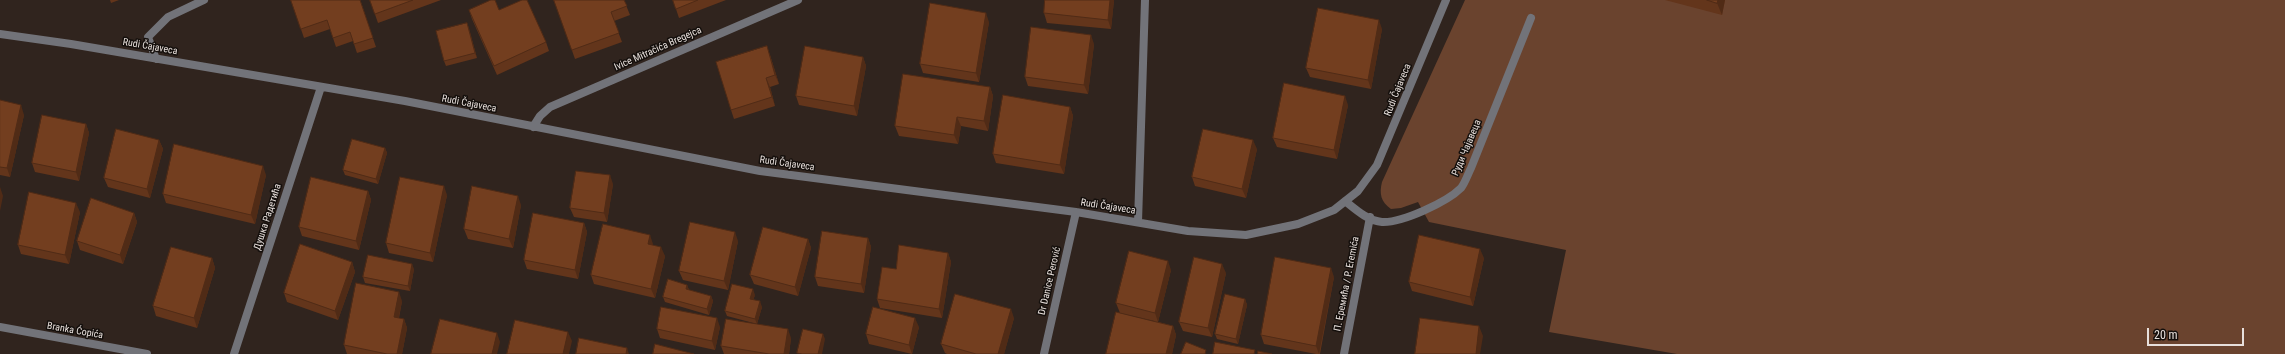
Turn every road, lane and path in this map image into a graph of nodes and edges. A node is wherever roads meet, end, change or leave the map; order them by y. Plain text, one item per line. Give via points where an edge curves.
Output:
1 (204, 0) edge
2 (798, 0) edge
3 (1145, 0) edge
4 (1446, 0) edge
5 (1531, 18) dead end
6 (0, 34) edge
7 (156, 59) junction
8 (321, 87) junction
9 (533, 127) junction
10 (1345, 201) junction
11 (1076, 212) junction
12 (1370, 217) junction
13 (1138, 222) junction
14 (0, 327) edge
15 (147, 354) edge
16 (234, 354) edge
17 (1044, 354) edge
18 (1344, 354) edge

1 - 7 street via 168,17 148,37
2 - 9 street, Ivice Mitračića Bregejca via 550,107
3 - 13 street
4 - 10 street, Rudi Čajaveca via 1377,165 1358,191
5 - 12 street, Руди Чајавеца via 1461,187 1438,204 1405,219 1382,222
6 - 7 street, Rudi Čajaveca
7 - 8 street, Rudi Čajaveca
8 - 9 street, Rudi Čajaveca
8 - 16 street, Душка Радетића
9 - 11 street, Rudi Čajaveca via 760,171
10 - 12 street, Руди Чајавеца via 1362,215
10 - 13 street, Rudi Čajaveca via 1334,210 1298,224 1246,235 1188,231
11 - 13 street, Rudi Čajaveca
11 - 17 street, Dr Danice Perović
12 - 18 street, П. Еремића / P. Eremića
14 - 15 street, Branka Ćopića

